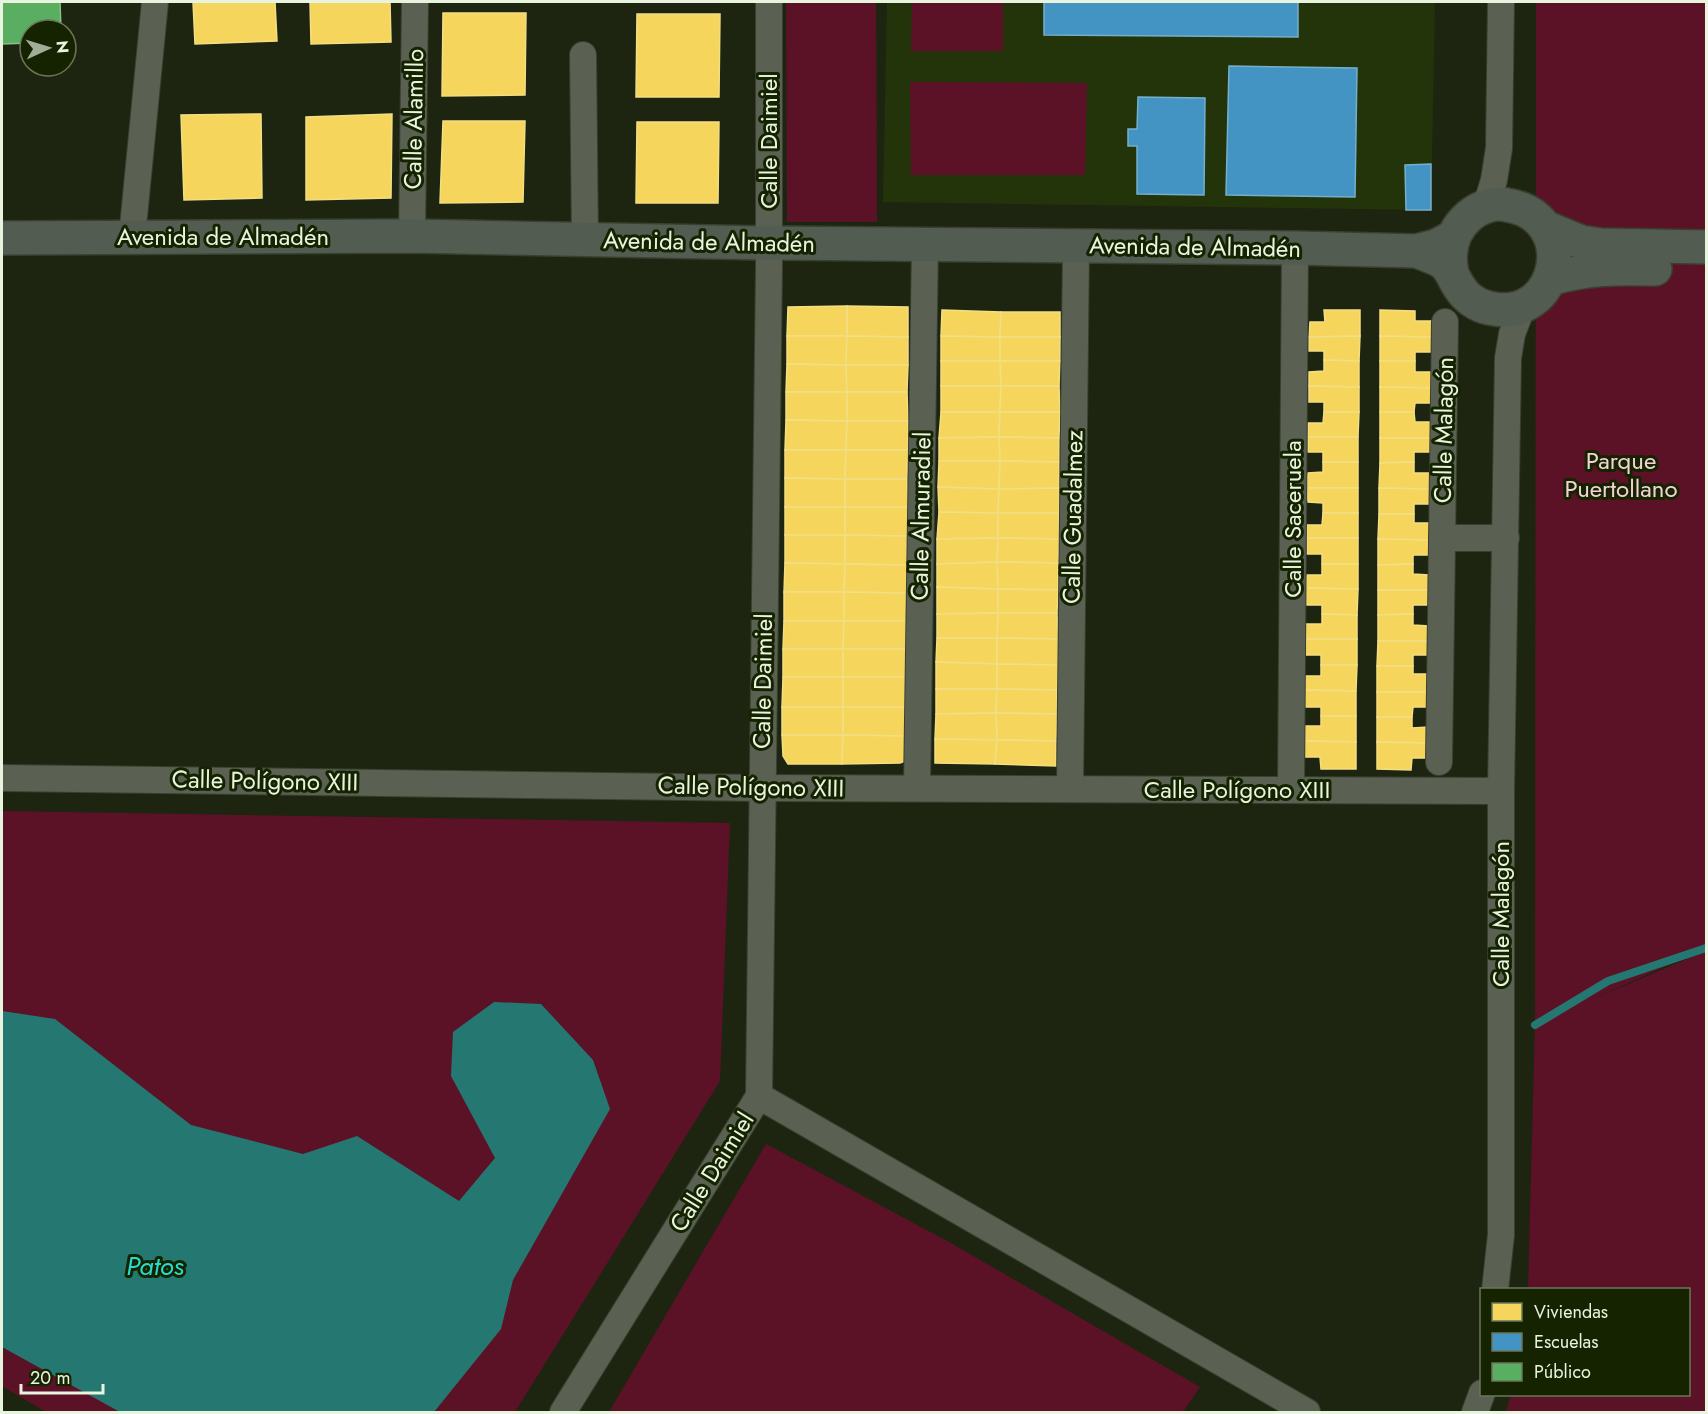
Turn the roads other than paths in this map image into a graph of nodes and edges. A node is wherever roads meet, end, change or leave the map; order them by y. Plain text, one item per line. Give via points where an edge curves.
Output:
1 (155, 2) edge
2 (415, 2) edge
3 (768, 2) edge
4 (1502, 2) edge
5 (583, 55) dead end
6 (1499, 148) junction
7 (1486, 206) junction
8 (1519, 206) junction
9 (1547, 228) junction
10 (412, 236) junction
11 (132, 237) junction
12 (1453, 237) junction
13 (2, 238) edge
14 (585, 240) junction
15 (769, 243) junction
16 (925, 244) junction
17 (1076, 246) junction
18 (1707, 247) edge
19 (1295, 248) junction
20 (1417, 251) junction
21 (1707, 270) edge
22 (1452, 273) junction
23 (1550, 279) junction
24 (1523, 305) junction
25 (1489, 308) junction
26 (1445, 322) dead end
27 (1508, 358) junction
28 (1442, 538) junction
29 (1506, 538) junction
30 (1439, 762) dead end
31 (2, 778) edge
32 (762, 788) junction
33 (917, 788) junction
34 (1070, 789) junction
35 (1291, 790) junction
36 (1501, 791) junction
37 (759, 1096) junction
38 (1495, 1288) edge
39 (1481, 1396) edge
40 (563, 1413) edge
41 (1307, 1413) edge
42 (1474, 1413) edge

1 - 11 street
2 - 10 street, Calle Alamillo
3 - 15 street, Calle Daimiel
4 - 6 street
5 - 14 street
6 - 7 street
6 - 8 street
7 - 8 main road
7 - 12 main road, Avenida de Almadén via 1472,213
8 - 9 main road
9 - 18 main road via 1581,242 1601,245
9 - 23 main road via 1555,262
10 - 11 main road, Avenida de Almadén
10 - 14 main road, Avenida de Almadén
11 - 13 main road, Avenida de Almadén
12 - 20 main road, Avenida de Almadén
12 - 22 main road via 1449,261
14 - 15 main road, Avenida de Almadén
15 - 16 main road, Avenida de Almadén
15 - 32 street, Calle Daimiel
16 - 17 main road, Avenida de Almadén
16 - 33 street, Calle Almuradiel
17 - 19 main road, Avenida de Almadén
17 - 34 street, Calle Guadalmez
19 - 20 main road, Avenida de Almadén
19 - 35 street, Calle Saceruela
20 - 22 main road, Avenida de Almadén via 1443,262
21 - 23 main road via 1600,269
22 - 25 main road, Avenida de Almadén via 1466,295
23 - 24 main road via 1539,295
24 - 25 main road via 1506,310
24 - 27 street, Calle Malagón
25 - 27 street, Calle Malagón via 1502,330
26 - 28 street, Calle Malagón
27 - 29 street, Calle Malagón
28 - 29 street, Calle Malagón
28 - 30 street, Calle Malagón
29 - 36 street, Calle Malagón
31 - 32 street, Calle Polígono XIII
32 - 33 street, Calle Polígono XIII
32 - 37 street, Calle Daimiel
33 - 34 street, Calle Polígono XIII
34 - 35 street, Calle Polígono XIII
35 - 36 street, Calle Polígono XIII
36 - 38 street, Calle Malagón via 1501,1235
37 - 40 street, Calle Daimiel
37 - 41 street
39 - 42 street

